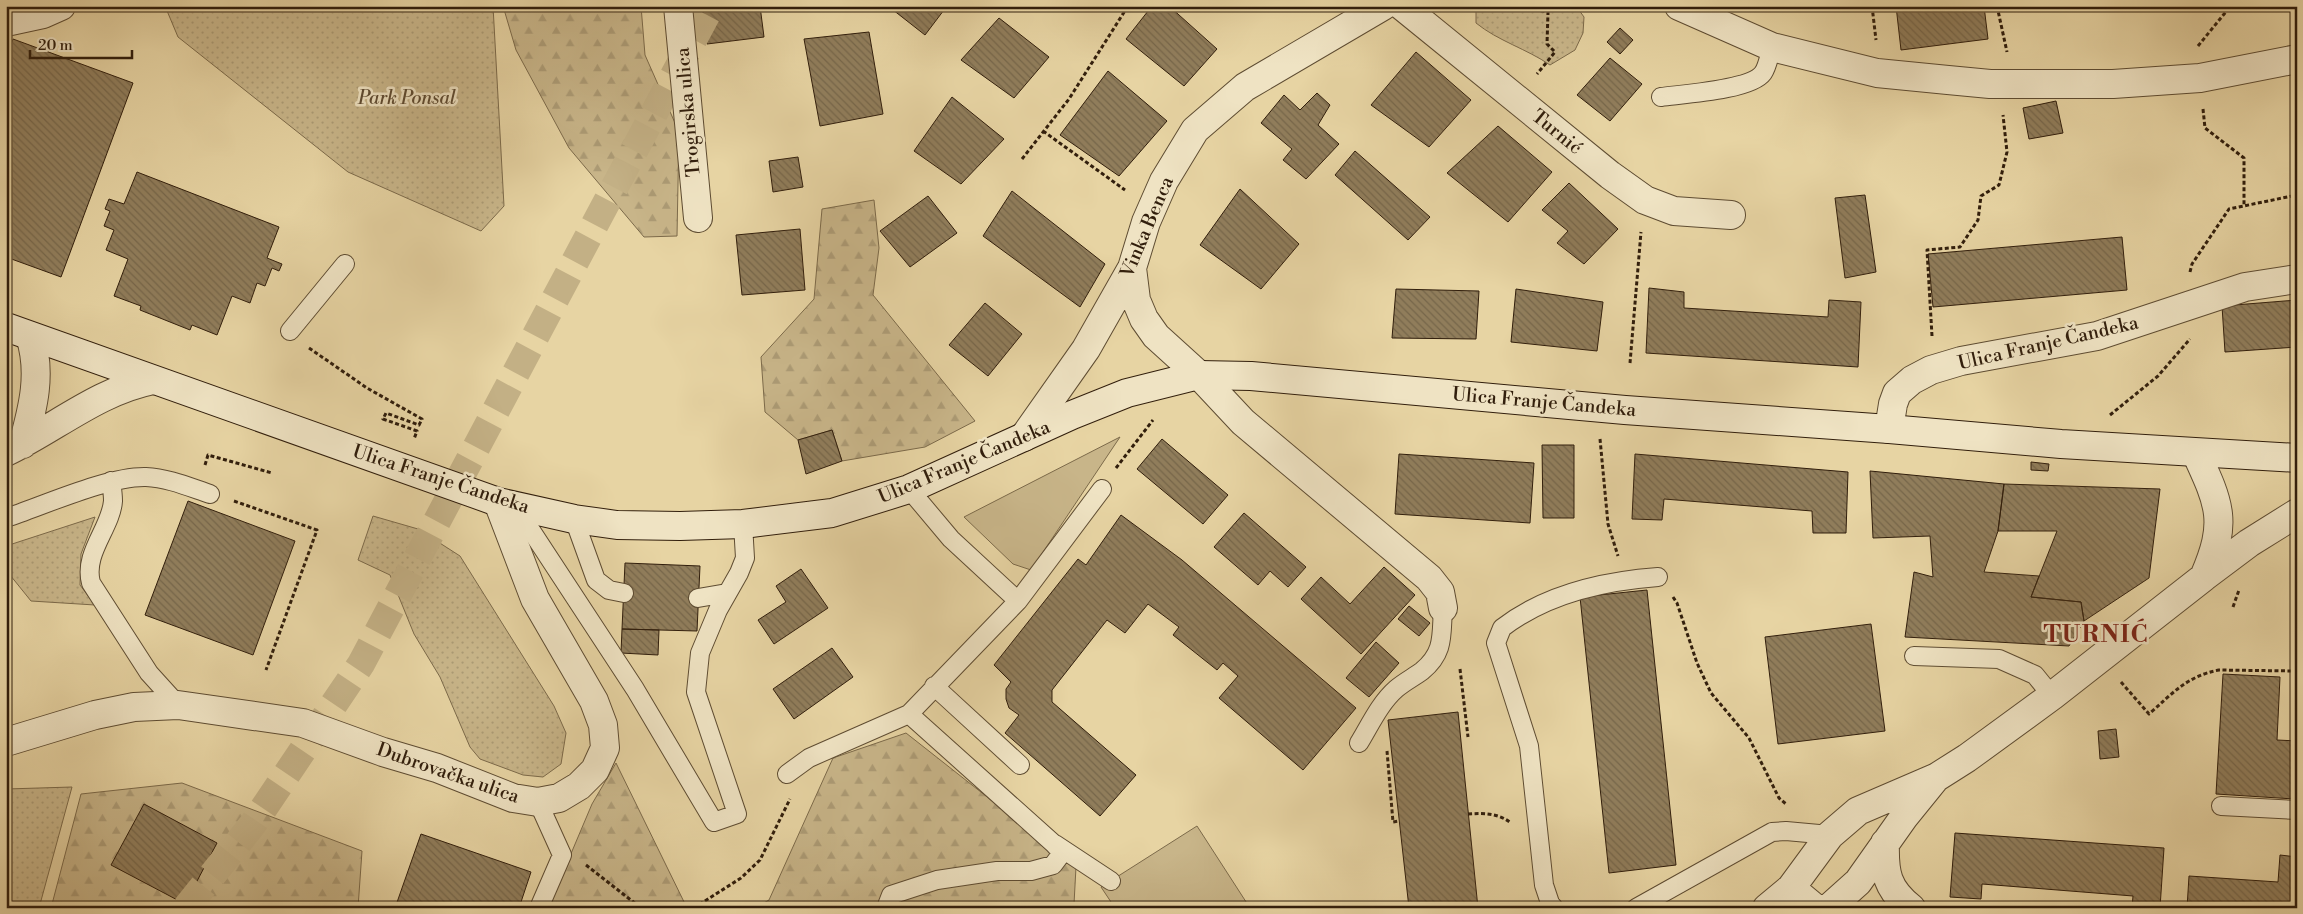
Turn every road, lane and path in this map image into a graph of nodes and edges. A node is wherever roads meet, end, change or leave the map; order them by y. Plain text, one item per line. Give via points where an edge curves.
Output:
1 (61, 6) edge
2 (678, 6) edge
3 (1128, 6) edge
4 (1383, 6) edge
5 (1402, 6) edge
6 (1506, 6) edge
7 (1515, 6) edge
8 (1680, 6) edge
9 (1872, 6) edge
10 (1996, 6) edge
11 (2234, 6) edge
12 (1463, 8) dead end
13 (6, 22) edge
14 (1876, 46) dead end
15 (1772, 47) junction
16 (1999, 56) dead end
17 (2297, 59) edge
18 (1537, 74) dead end
19 (2181, 80) junction
20 (1661, 97) dead end
21 (2203, 104) dead end
22 (2003, 109) dead end
23 (1043, 132) junction
24 (1022, 159) dead end
25 (1126, 191) dead end
26 (2297, 195) edge
27 (2244, 205) junction
28 (1731, 214) dead end
29 (698, 218) dead end
30 (1641, 231) dead end
31 (345, 264) dead end
32 (2192, 264) dead end
33 (1132, 268) junction
34 (2297, 279) edge
35 (1931, 326) dead end
36 (290, 331) joint
37 (18, 332) edge
38 (2194, 332) dead end
39 (1630, 363) dead end
40 (1199, 375) junction
41 (153, 380) junction
42 (2103, 420) dead end
43 (1148, 425) dead end
44 (1889, 429) junction
45 (1599, 433) dead end
46 (1024, 437) junction
47 (413, 440) dead end
48 (1131, 447) dead end
49 (15, 448) edge
50 (2196, 453) junction
51 (2297, 458) edge
52 (272, 473) dead end
53 (202, 474) dead end
54 (111, 481) junction
55 (909, 489) junction
56 (1102, 489) dead end
57 (210, 494) joint
58 (506, 504) junction
59 (2297, 513) edge
60 (6, 518) edge
61 (574, 519) junction
62 (743, 524) junction
63 (1617, 553) dead end
64 (2204, 576) junction
65 (1658, 577) dead end
66 (2297, 591) edge
67 (2292, 592) dead end
68 (624, 593) dead end
69 (727, 593) junction
70 (698, 598) dead end
71 (1018, 600) junction
72 (1678, 604) dead end
73 (1443, 608) joint
74 (1441, 645) junction
75 (1914, 656) dead end
76 (266, 670) dead end
77 (2297, 671) edge
78 (2120, 680) dead end
79 (934, 686) junction
80 (2052, 696) junction
81 (178, 705) junction
82 (1382, 706) junction
83 (909, 714) junction
84 (1468, 737) dead end
85 (6, 742) edge
86 (1360, 743) dead end
87 (810, 758) junction
88 (1020, 765) dead end
89 (787, 774) dead end
90 (1936, 777) junction
91 (538, 802) junction
92 (2221, 806) dead end
93 (1792, 809) dead end
94 (2297, 810) edge
95 (1488, 813) dead end
96 (1468, 814) dead end
97 (1399, 821) dead end
98 (1830, 835) junction
99 (1054, 844) junction
100 (1885, 844) junction
101 (562, 855) junction
102 (1111, 881) dead end
103 (1791, 888) junction
104 (539, 908) edge
105 (641, 908) edge
106 (694, 908) edge
107 (886, 908) edge
108 (1554, 908) edge
109 (1636, 908) edge
110 (1767, 908) edge
111 (1815, 908) edge
112 (1830, 908) edge
113 (1911, 908) edge

1 - 13 street via 43,14
2 - 29 street, Trogirska ulica
3 - 23 path via 1069,98
4 - 33 street, Vinka Benca via 1245,87 1195,130 1164,181 1146,222
5 - 28 street, Turnić via 1645,200 1674,211
6 - 12 path via 1478,10
7 - 18 path via 1548,12 1547,44 1555,52
8 - 15 street
9 - 14 path
10 - 16 path via 2007,54
11 - 19 path via 2194,51
15 - 19 street via 1878,73 1990,84 2113,84
15 - 20 lane via 1764,72 1758,78 1733,87
17 - 19 street
21 - 27 path via 2205,128 2244,158
22 - 35 path via 2007,152 1999,185 1981,196 1978,220 1960,247 1927,250
23 - 24 path
23 - 25 path
26 - 27 path
27 - 32 path via 2229,209
30 - 39 path
31 - 36 lane
33 - 40 street via 1136,300 1144,320 1156,336
33 - 46 street, Vinka Benca via 1086,349
34 - 44 street, Ulica Franje Čandeka via 2245,287 2097,336 1961,361 1931,370 1897,393
36 - 47 path via 306,346 367,388 422,419 419,425 386,413 384,419 417,431
37 - 41 street, Ulica Franje Čandeka
37 - 49 street via 35,352 37,367 32,412
38 - 42 path via 2158,376
40 - 44 street, Ulica Franje Čandeka via 1251,376 1625,410
40 - 46 street, Ulica Franje Čandeka via 1126,394
40 - 73 street via 1243,422 1430,578 1440,592
41 - 49 street via 132,384 107,395
41 - 58 street, Ulica Franje Čandeka
43 - 48 path
44 - 50 street, Ulica Franje Čandeka
45 - 63 path via 1608,524
46 - 55 street, Ulica Franje Čandeka
50 - 51 street, Ulica Franje Čandeka
50 - 64 street via 2213,489 2219,528 2216,550
52 - 53 path via 208,456
54 - 57 lane via 146,477
54 - 60 lane
54 - 81 lane via 113,503 88,574 149,674
55 - 62 street, Ulica Franje Čandeka via 832,513
55 - 71 lane via 951,539
56 - 71 lane
57 - 76 path via 317,530
58 - 61 street, Ulica Franje Čandeka
58 - 69 lane via 635,689 714,822 737,814 696,692 700,653
58 - 91 street, Dubrovačka ulica via 535,599 594,701 603,725 605,748 595,770 579,786 559,798
59 - 64 street
61 - 62 street, Ulica Franje Čandeka via 617,525
61 - 68 lane via 596,580 609,590
62 - 69 lane via 745,558
64 - 80 street
65 - 108 lane via 1592,587 1544,603 1502,628 1496,643 1529,746 1544,885
66 - 67 path
69 - 70 lane
71 - 79 lane
72 - 93 path via 1697,663 1711,693 1749,738 1779,798
73 - 74 lane
74 - 82 lane via 1435,658
74 - 84 path via 1459,665
75 - 80 lane via 1999,659 2035,675
77 - 78 path via 2220,670 2194,676 2149,714
79 - 83 lane
79 - 88 lane
80 - 90 street
81 - 85 street, Dubrovačka ulica via 134,707 95,715
81 - 91 street, Dubrovačka ulica via 303,723 437,768 512,798
82 - 86 lane
82 - 97 path via 1394,822
83 - 87 lane
83 - 99 lane
87 - 89 lane
87 - 106 path via 760,860 741,878
90 - 98 street via 1858,811
90 - 100 street
91 - 101 lane
92 - 94 lane
95 - 96 path
98 - 103 street
98 - 109 lane via 1772,832
99 - 102 lane
99 - 107 lane via 1062,853 1053,865 1031,871 937,880 890,895
100 - 112 street via 1858,882
100 - 113 street via 1884,864 1888,881 1898,897
101 - 104 lane
101 - 105 path via 589,866
103 - 110 street
103 - 111 street

